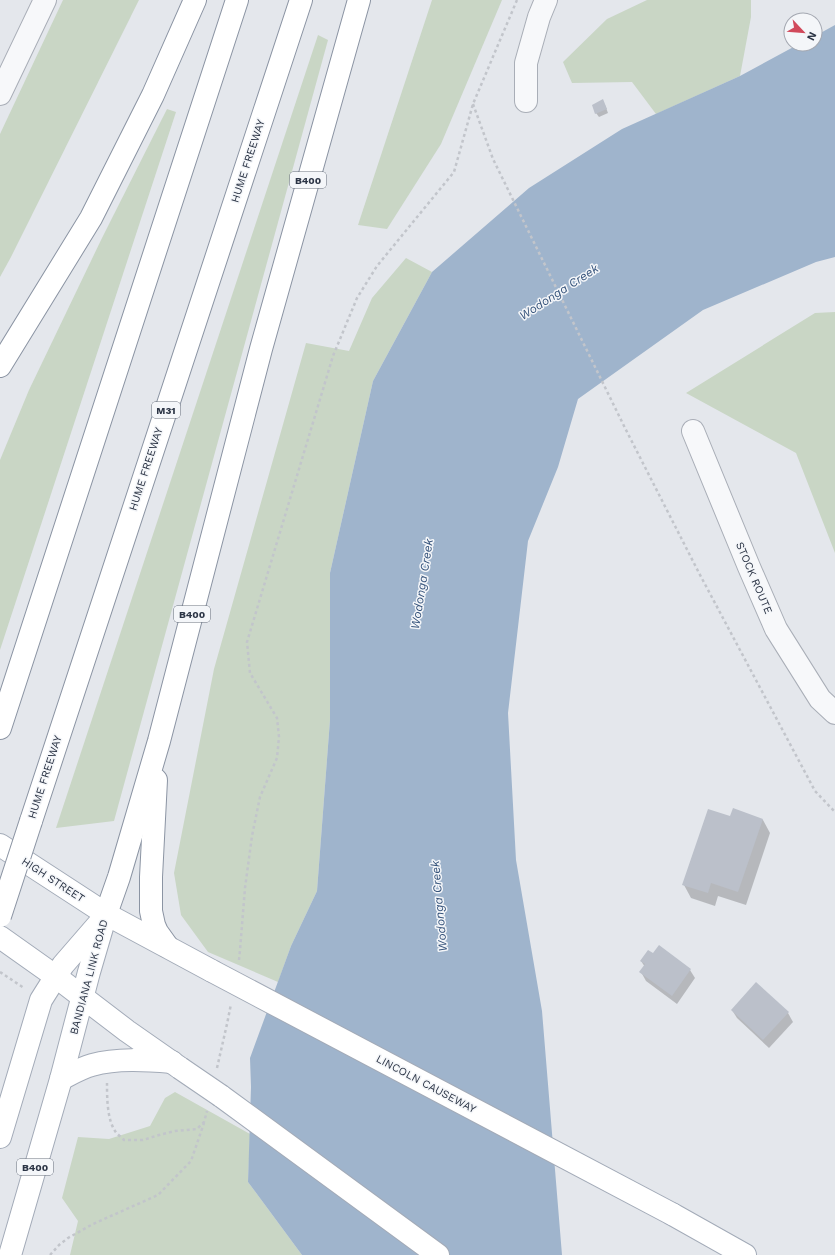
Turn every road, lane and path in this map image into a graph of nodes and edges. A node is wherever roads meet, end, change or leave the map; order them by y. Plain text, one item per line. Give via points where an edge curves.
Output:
1 (45, 0) edge
2 (195, 0) edge
3 (238, 0) edge
4 (301, 0) edge
5 (359, 0) edge
6 (517, 0) edge
7 (546, 0) edge
8 (0, 94) edge
9 (526, 101) dead end
10 (473, 104) junction
11 (0, 366) edge
12 (693, 431) dead end
13 (835, 713) edge
14 (0, 728) edge
15 (159, 741) junction
16 (835, 812) edge
17 (0, 845) edge
18 (106, 914) junction
19 (0, 916) edge
20 (0, 937) edge
21 (167, 946) junction
22 (238, 965) dead end
23 (55, 976) junction
24 (83, 997) junction
25 (231, 1002) dead end
26 (106, 1062) junction
27 (176, 1065) junction
28 (216, 1070) dead end
29 (61, 1079) junction
30 (208, 1107) dead end
31 (204, 1122) junction
32 (0, 1137) edge
33 (10, 1255) edge
34 (50, 1255) edge
35 (438, 1255) edge
36 (745, 1255) edge

1 - 8 street
2 - 11 main road via 153,95 90,218
3 - 14 main road
4 - 19 main road, HUME FREEWAY / M31, bridge
5 - 15 main road, B400 via 261,349
6 - 10 path
7 - 9 street via 526,63
10 - 16 path via 493,159 702,580 815,791
10 - 22 path via 454,172 377,266 357,298 333,356 247,642 250,673 277,718 279,737 277,758 260,796 252,836
12 - 13 street, STOCK ROUTE via 776,629 820,699
15 - 18 main road, B400
15 - 21 main road via 151,911 157,932
17 - 18 main road, HIGH STREET
18 - 21 main road, LINCOLN CAUSEWAY
18 - 23 main road, BANDIANA LINK ROAD / B400 via 72,952
18 - 24 main road, BANDIANA LINK ROAD / B400
20 - 23 main road
21 - 36 main road, LINCOLN CAUSEWAY, bridge
23 - 24 main road
23 - 32 main road, BANDIANA LINK ROAD / B400 via 38,1008
24 - 27 main road
24 - 29 main road, BANDIANA LINK ROAD / B400
25 - 28 path
26 - 27 main road via 140,1061
26 - 29 main road
26 - 31 path via 110,1117 115,1131 124,1140 143,1140 197,1129
27 - 35 main road, bridge
29 - 33 main road, BANDIANA LINK ROAD / B400
30 - 31 path
31 - 34 path via 191,1162 158,1195 93,1224 68,1238

